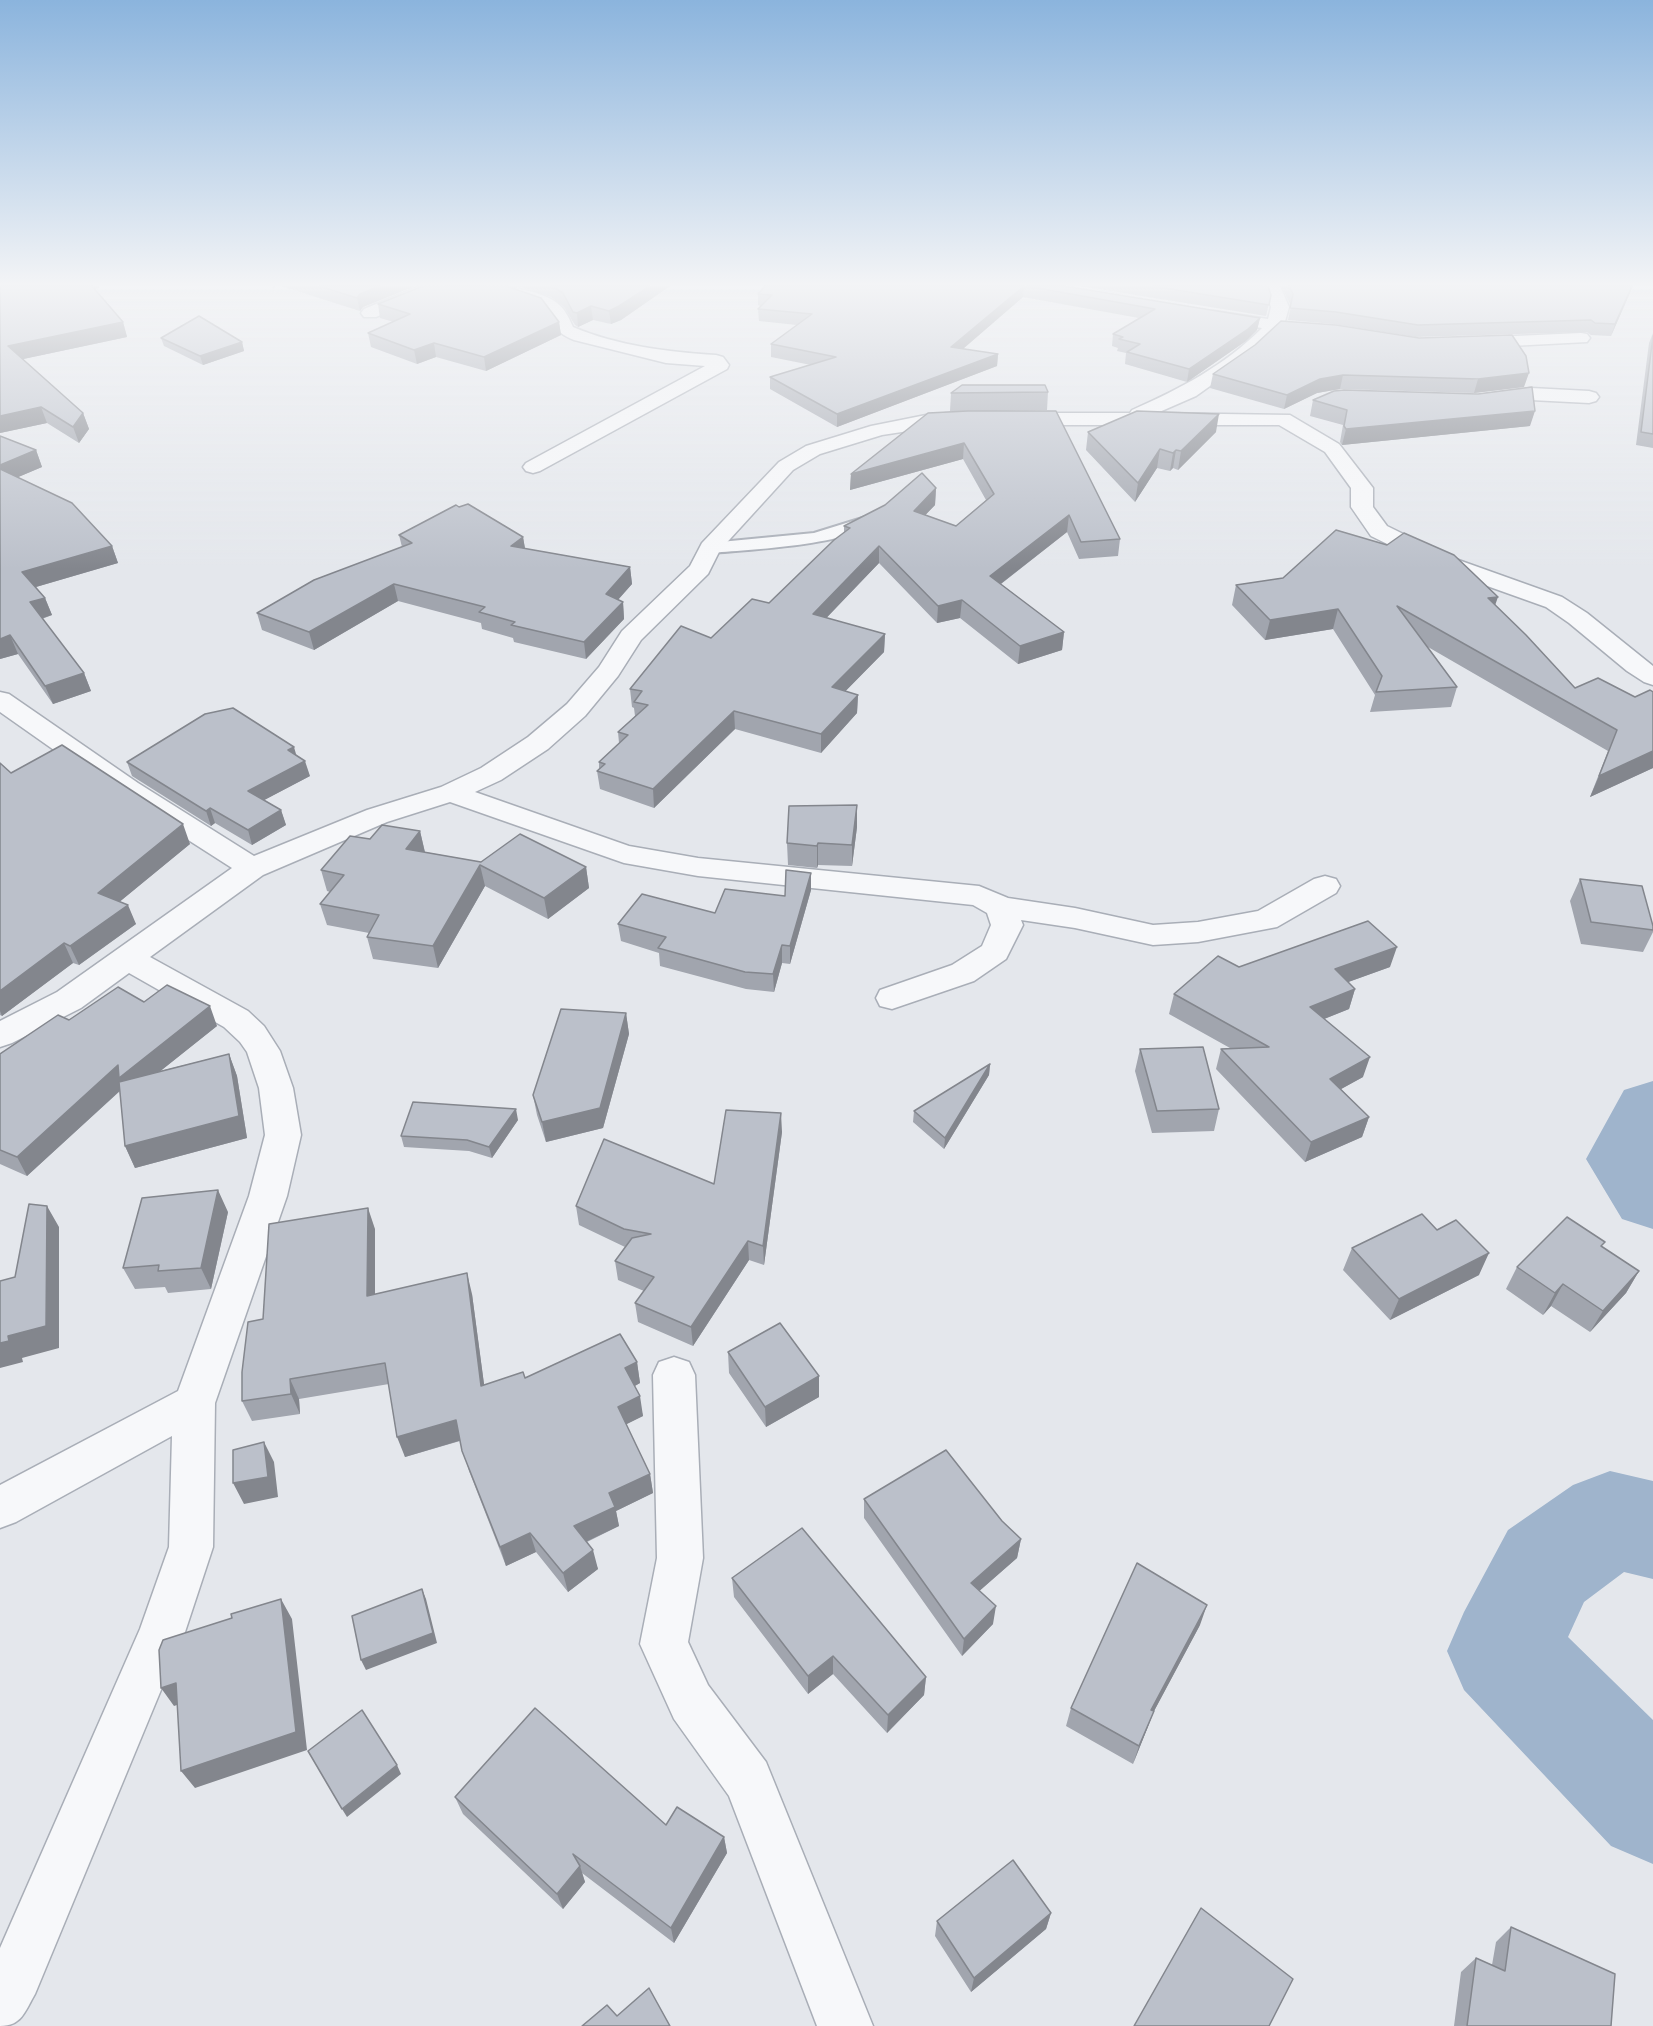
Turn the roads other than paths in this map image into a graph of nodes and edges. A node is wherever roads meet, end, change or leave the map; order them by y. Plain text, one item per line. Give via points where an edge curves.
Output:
1 (691, 381) edge
2 (1207, 381) edge
3 (1589, 397) dead end
4 (1473, 401) edge
5 (1307, 408) dead end
6 (1283, 419) junction
7 (1126, 420) junction
8 (533, 467) dead end
9 (885, 511) edge
10 (710, 548) junction
11 (1653, 677) edge
12 (0, 700) edge
13 (451, 794) junction
14 (252, 868) junction
15 (1325, 886) dead end
16 (1001, 907) junction
17 (125, 958) junction
18 (892, 998) dead end
19 (0, 1035) edge
20 (674, 1375) dead end
21 (194, 1403) junction
22 (0, 1509) edge
23 (0, 2002) edge
24 (845, 2026) edge

1 - 8 street
2 - 7 street
3 - 4 street via 1531,394
5 - 6 street
6 - 7 street
6 - 11 street via 1332,448 1362,488 1362,507 1379,531 1442,562 1554,602
7 - 10 street via 926,421 878,430 813,450 786,466
9 - 10 lane via 857,527 806,538
10 - 13 street via 700,569 630,636 609,671 576,710 529,749
12 - 14 street via 128,789
13 - 14 street via 377,816
13 - 16 street via 624,854 698,867 979,896
14 - 17 street
15 - 16 street via 1266,920 1153,935
16 - 18 street via 1007,926 995,952 963,973
17 - 19 street via 69,1000
17 - 21 street via 236,1019 263,1051 276,1088 283,1136 268,1196
20 - 24 street via 680,1558 664,1644 691,1702 748,1780
21 - 22 street
21 - 23 street via 191,1547 162,1632 16,1975

